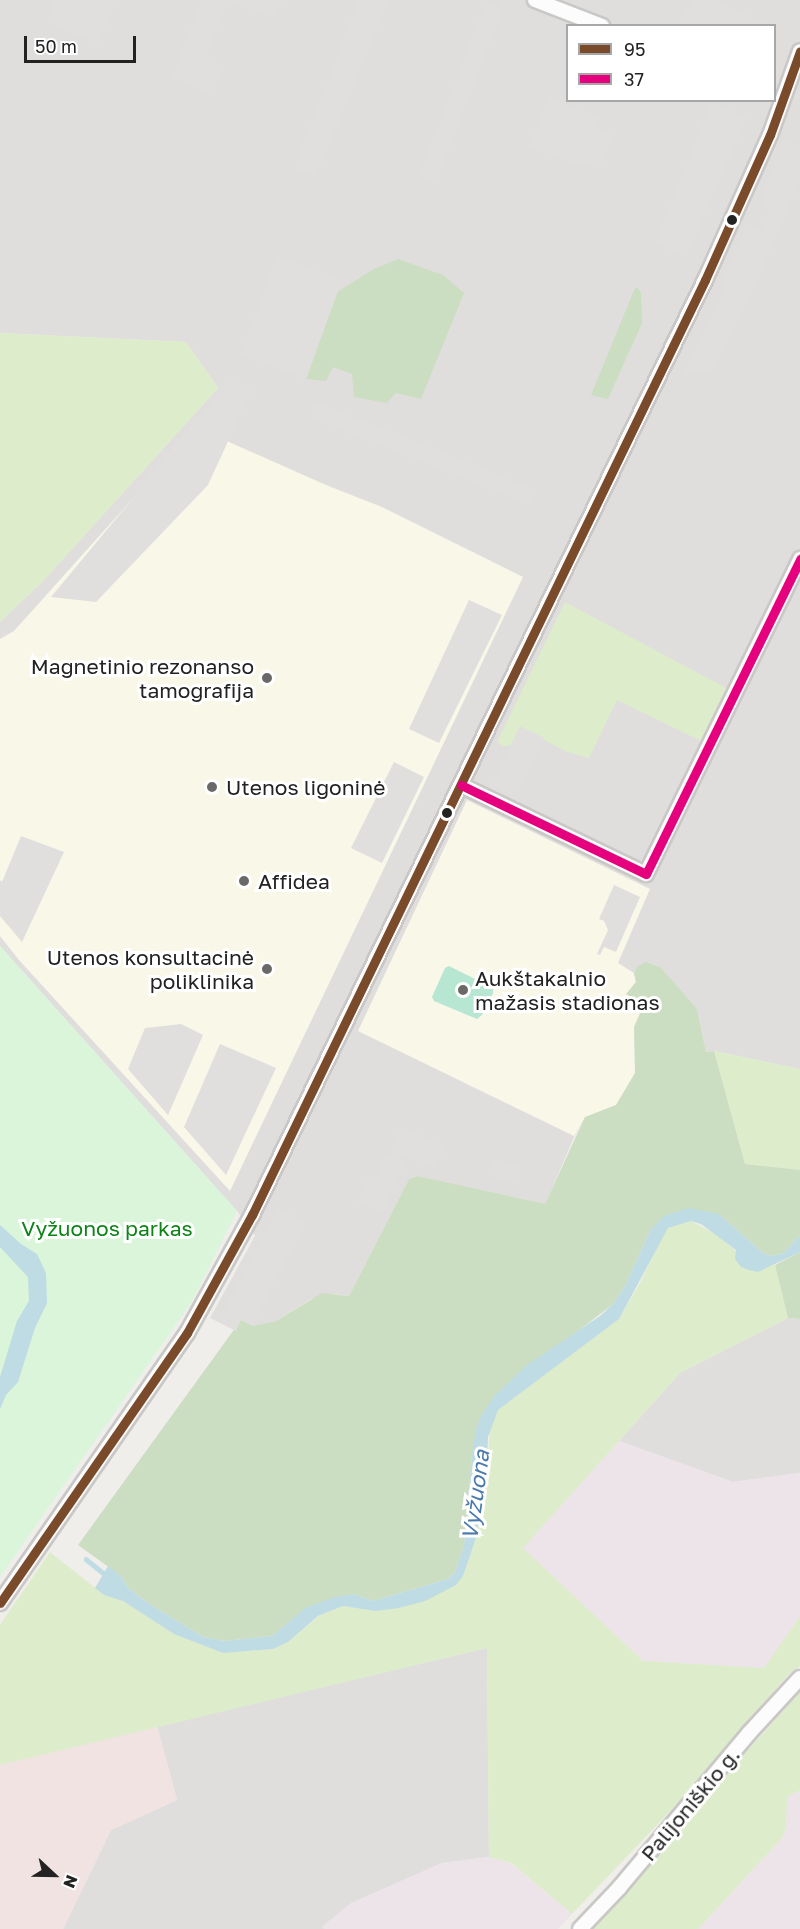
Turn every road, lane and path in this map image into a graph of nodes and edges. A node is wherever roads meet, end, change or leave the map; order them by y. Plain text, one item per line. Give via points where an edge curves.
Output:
1 (535, 0) edge
2 (597, 24) edge
3 (800, 51) edge
4 (780, 94) edge
5 (800, 559) edge
6 (461, 785) junction
7 (0, 1603) edge
8 (800, 1678) edge
9 (580, 1929) edge

1 - 2 street
3 - 4 street
4 - 6 street via 770,135 705,280
5 - 6 street via 646,874
6 - 7 street via 257,1205 208,1297
8 - 9 street, Palijoniškio g.

